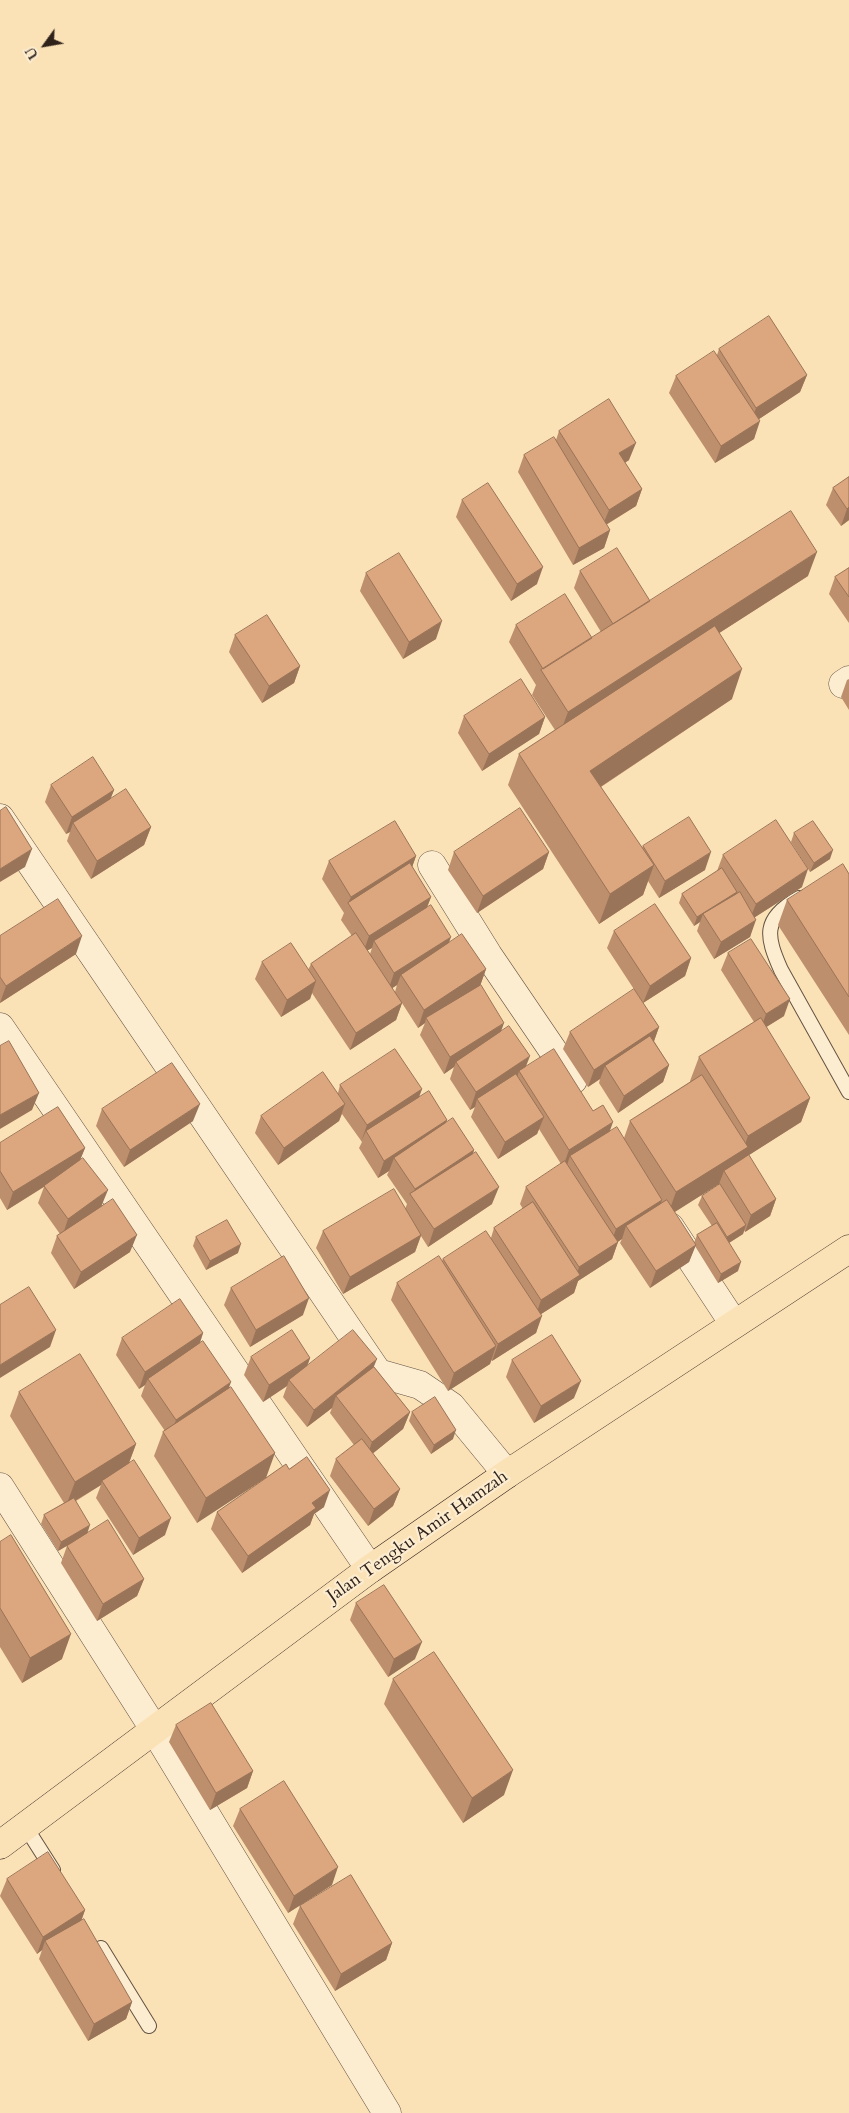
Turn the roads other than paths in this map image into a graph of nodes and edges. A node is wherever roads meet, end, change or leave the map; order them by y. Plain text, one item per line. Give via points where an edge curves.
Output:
1 (0, 818) edge
2 (432, 865) dead end
3 (813, 889) edge
4 (0, 1027) edge
5 (849, 1092) edge
6 (589, 1104) edge
7 (659, 1210) edge
8 (849, 1249) edge
9 (734, 1324) junction
10 (507, 1474) junction
11 (0, 1487) edge
12 (370, 1569) junction
13 (154, 1728) junction
14 (25, 1826) junction
15 (0, 1845) edge
16 (61, 1884) edge
17 (92, 1934) edge
18 (149, 2026) dead end
19 (387, 2113) edge

1 - 10 street via 378,1373 420,1385 451,1406
2 - 6 street via 488,955
3 - 5 lane via 781,911 771,922 769,936 781,970
4 - 12 street
7 - 9 street
8 - 9 highway, Jalan Tengku Amir Hamzah
9 - 10 highway, Jalan Tengku Amir Hamzah
10 - 12 highway, Jalan Tengku Amir Hamzah
11 - 13 street
12 - 13 highway, Jalan Tengku Amir Hamzah
13 - 14 highway, Jalan Tengku Amir Hamzah
13 - 19 street
14 - 15 highway, Jalan Tengku Amir Hamzah
14 - 16 lane
17 - 18 lane

